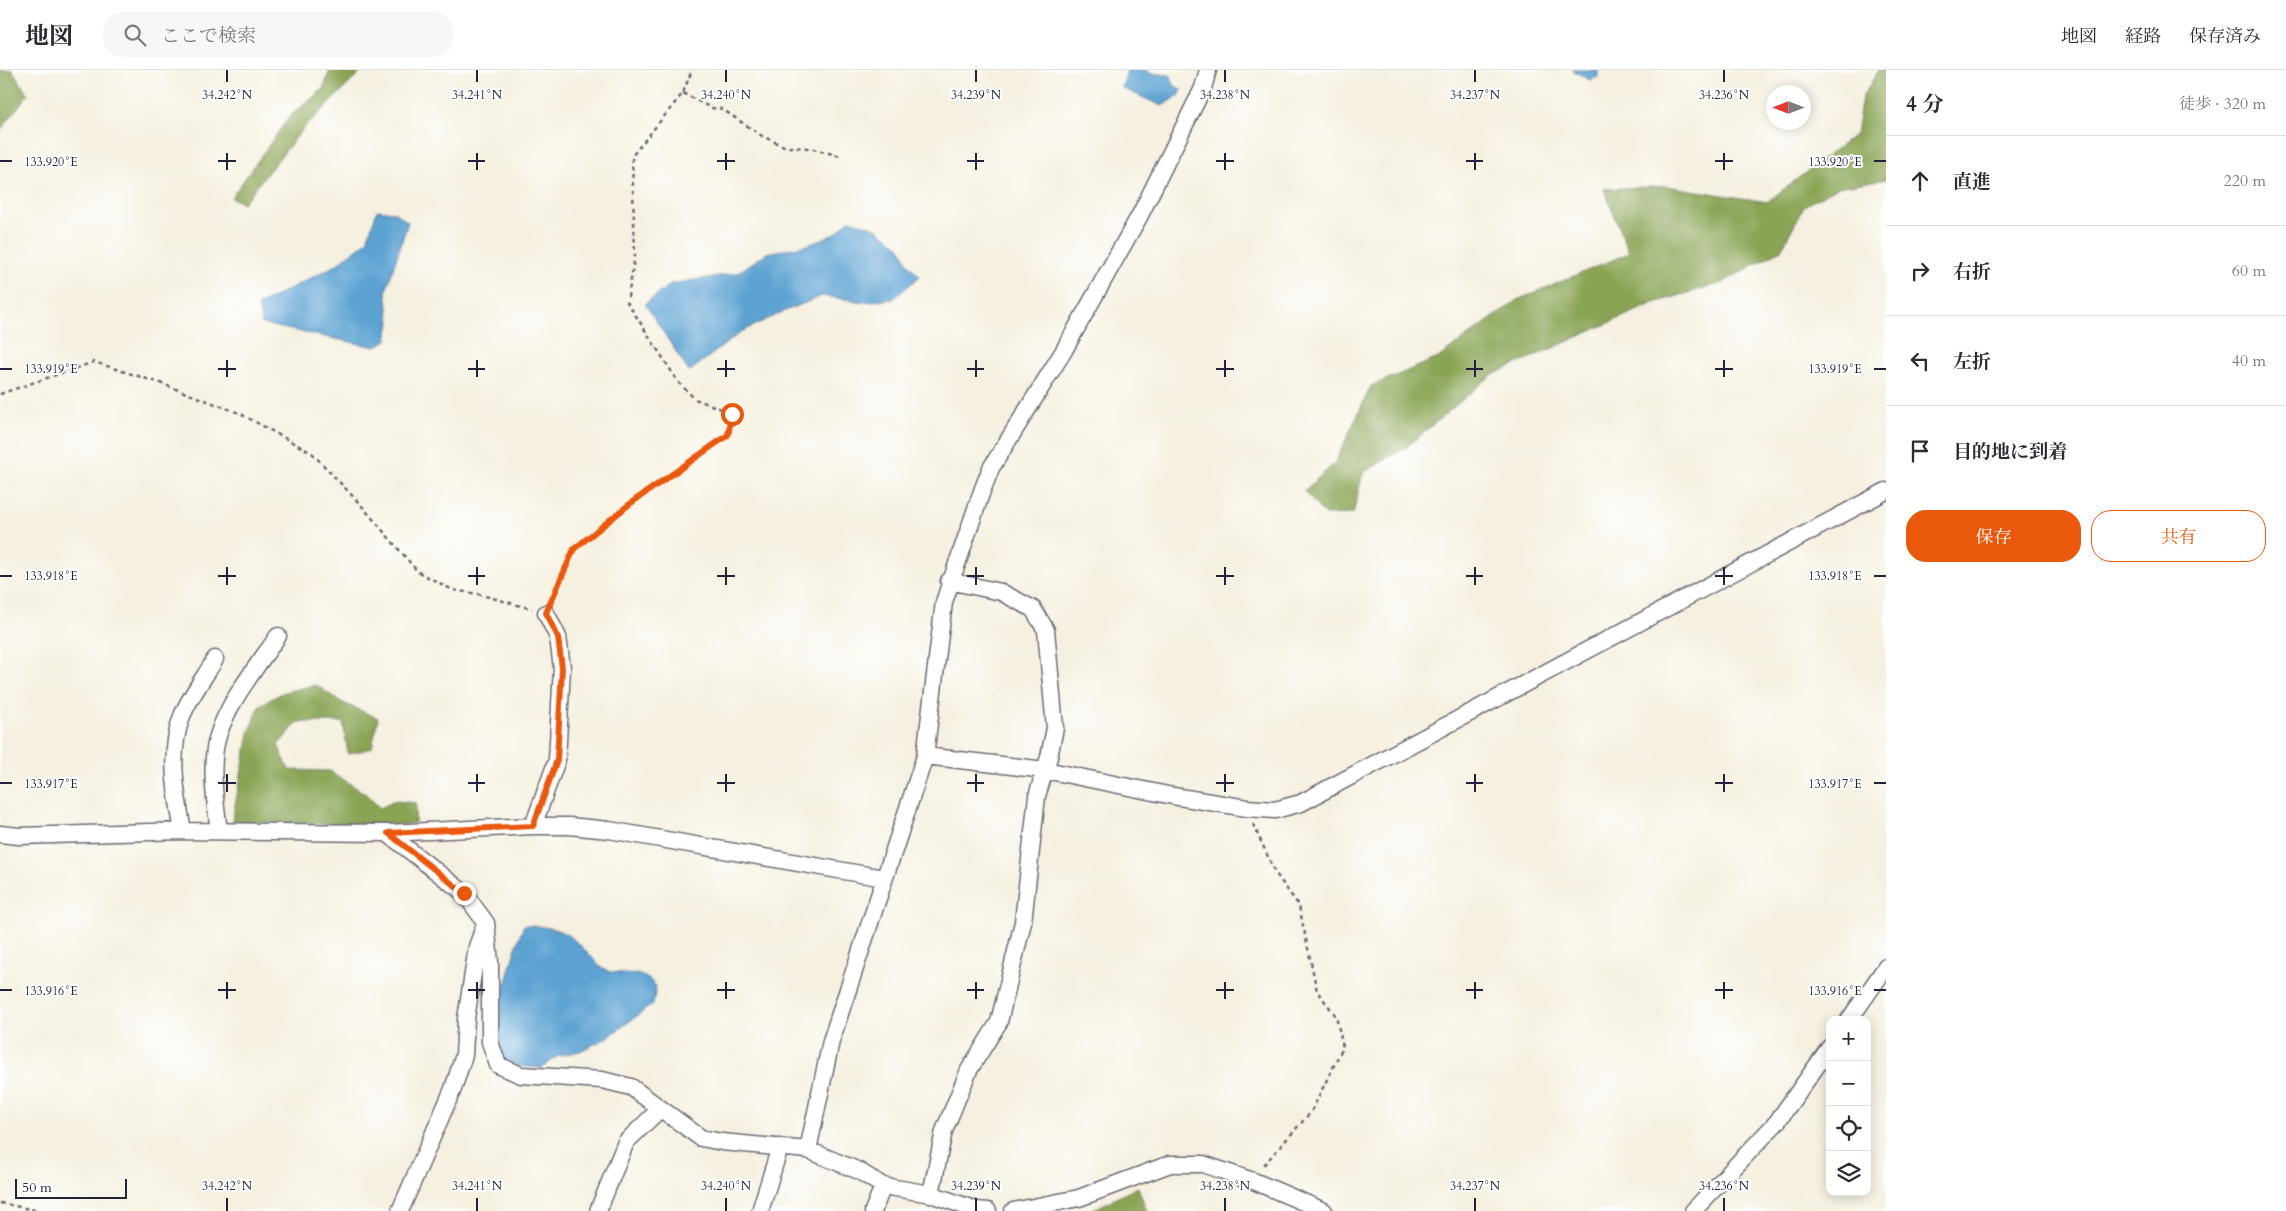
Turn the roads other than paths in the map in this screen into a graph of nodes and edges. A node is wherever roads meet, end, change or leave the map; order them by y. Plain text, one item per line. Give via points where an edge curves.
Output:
1 (1208, 70) edge
2 (1886, 491) edge
3 (949, 581) junction
4 (546, 613) road end
5 (278, 636) dead end
6 (215, 659) dead end
7 (925, 756) junction
8 (1045, 770) junction
9 (533, 826) junction
10 (183, 831) junction
11 (219, 831) junction
12 (388, 833) junction
13 (0, 834) edge
14 (884, 878) junction
15 (486, 923) junction
16 (1886, 967) edge
17 (1852, 1016) edge
18 (1826, 1054) edge
19 (660, 1109) junction
20 (780, 1147) junction
21 (808, 1150) junction
22 (883, 1186) junction
23 (931, 1194) junction
24 (400, 1211) edge
25 (598, 1211) edge
26 (760, 1211) edge
27 (873, 1211) edge
28 (988, 1211) edge
29 (1013, 1211) edge
30 (1324, 1211) edge
31 (1693, 1211) edge

1 - 3 street via 1203,88 1140,215 1063,352 990,468
2 - 8 street via 1301,804 1275,810 1247,808
3 - 7 street
3 - 8 street via 1002,592 1033,609 1046,630 1055,728
4 - 9 street via 558,637 562,668 558,750
5 - 11 street via 231,705 222,726 214,756
6 - 10 street via 182,716 175,748 174,783
7 - 8 street
7 - 14 street
8 - 23 street via 1037,796 1023,922 999,1022 969,1070 944,1131
9 - 12 street
9 - 14 street via 608,830
10 - 11 street
10 - 13 street
11 - 12 street
12 - 15 street via 464,893
14 - 21 street via 831,1041
15 - 19 street via 490,962 490,1042 498,1064 521,1075 602,1080 631,1087
15 - 24 street via 477,947 464,1055 453,1089
16 - 17 street
18 - 31 street via 1777,1122
19 - 20 street via 701,1138
19 - 25 street via 626,1142
20 - 21 street
20 - 26 street
21 - 22 street
22 - 23 street
22 - 27 street
23 - 28 street
29 - 30 street via 1079,1198 1170,1164 1203,1164

